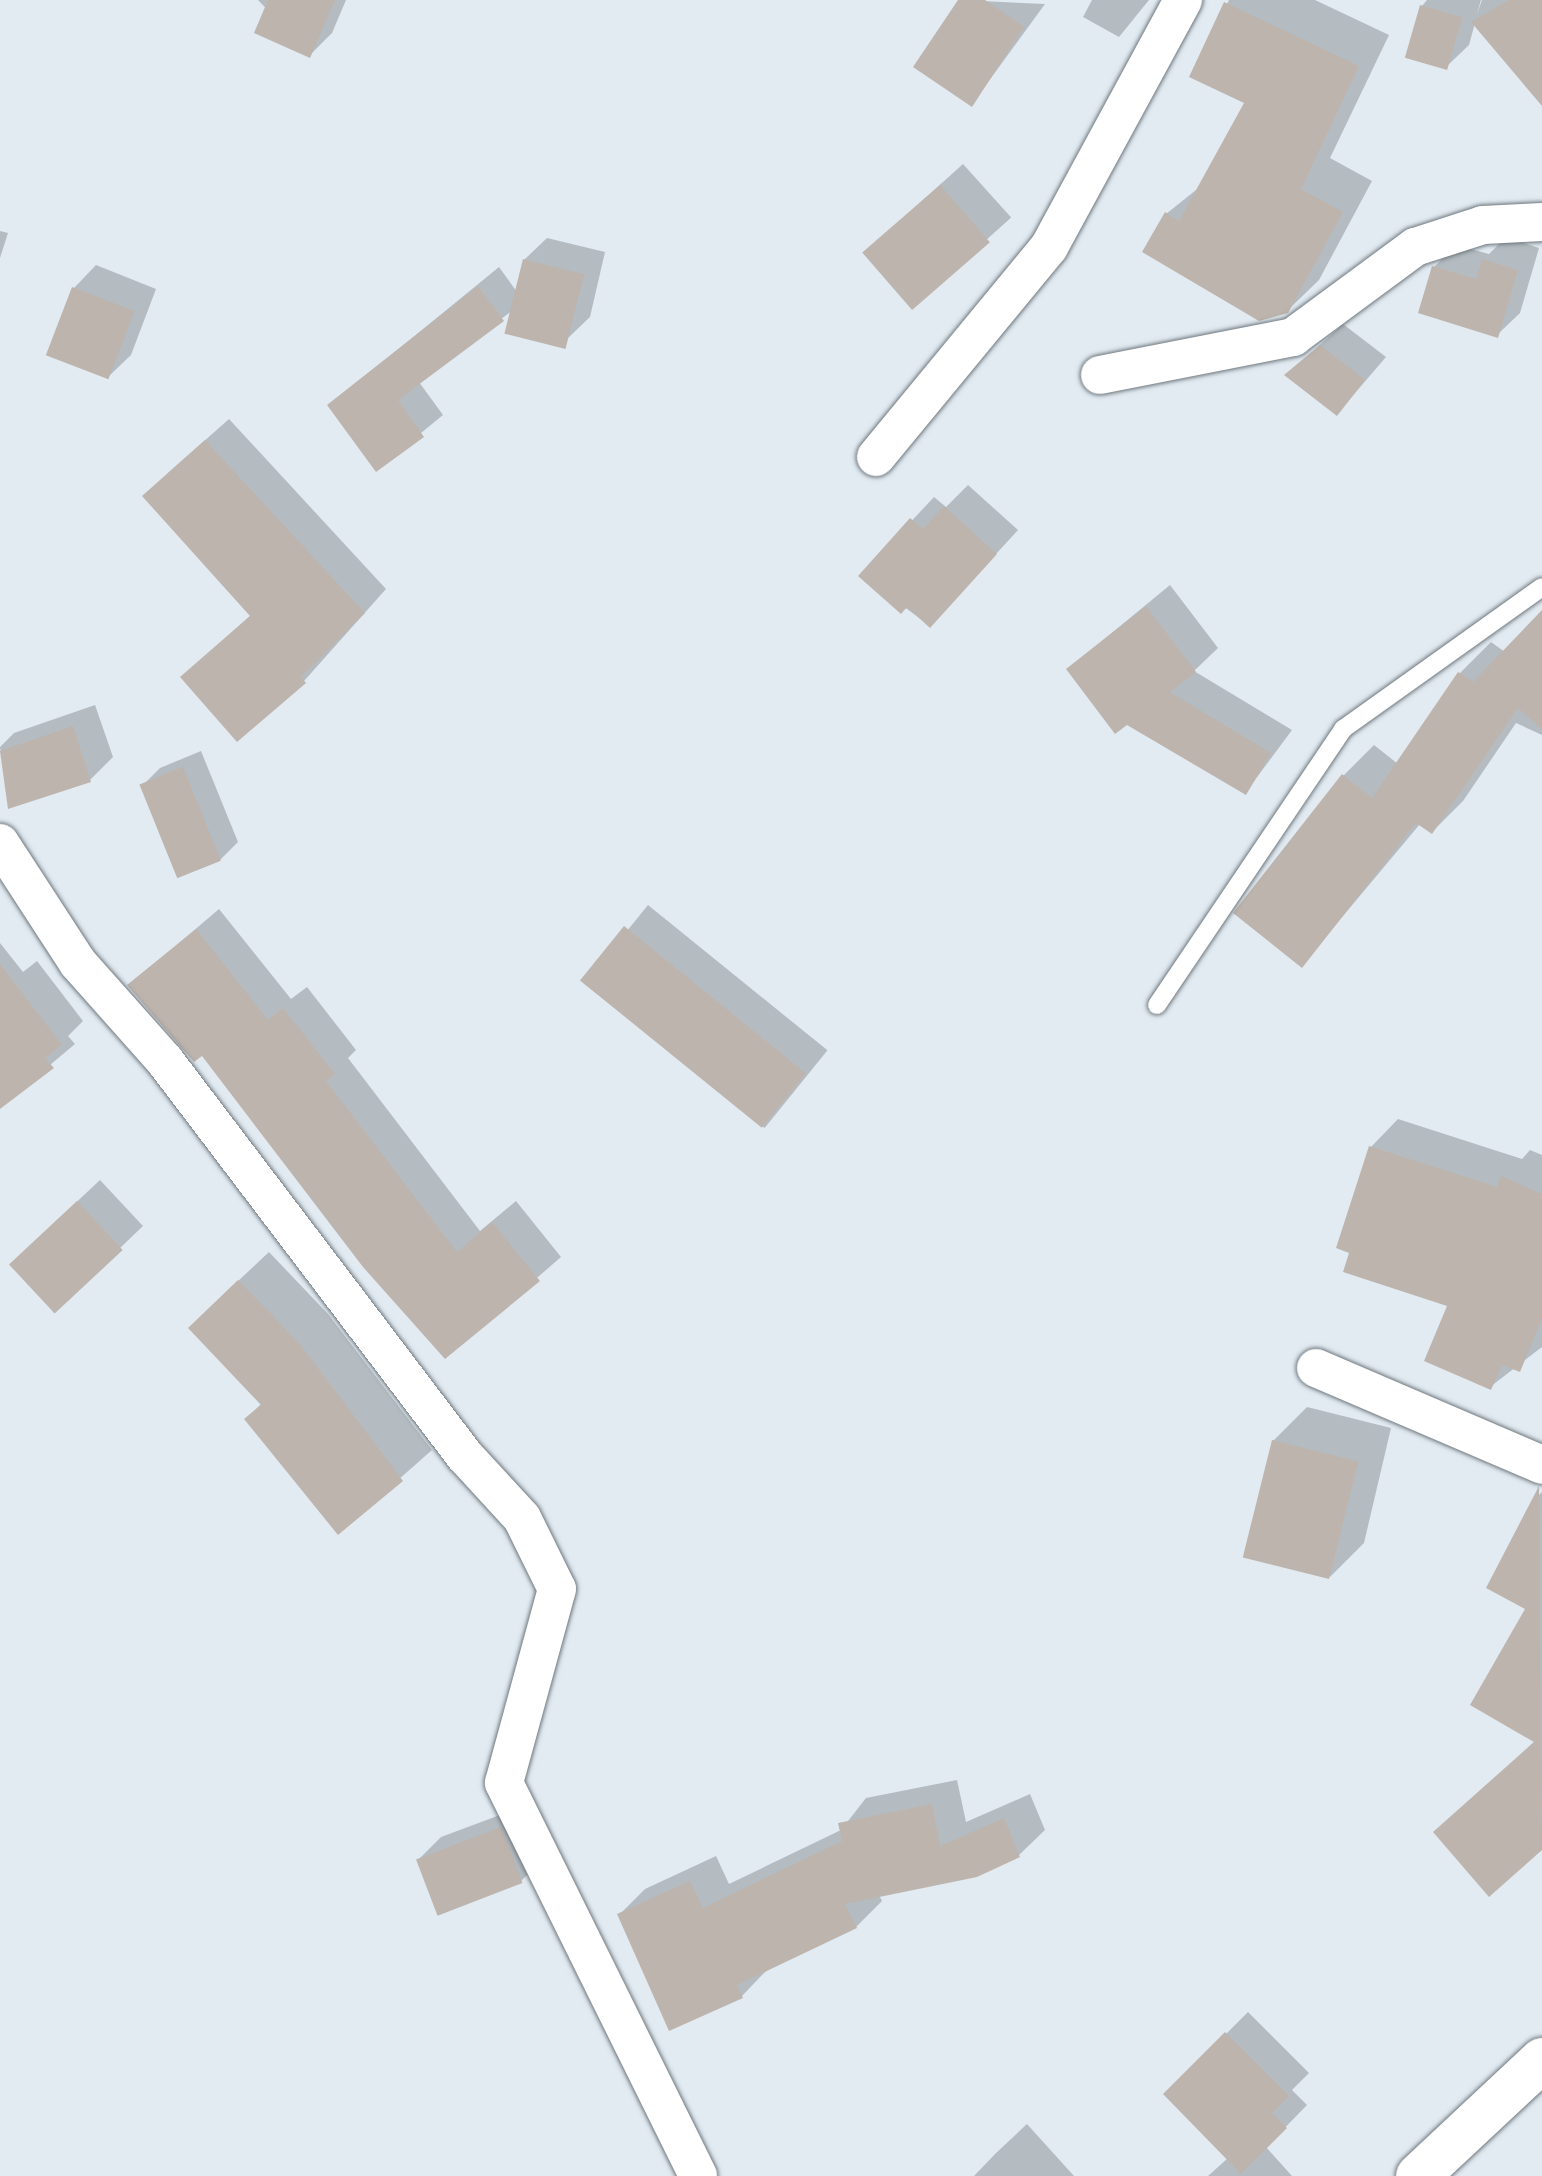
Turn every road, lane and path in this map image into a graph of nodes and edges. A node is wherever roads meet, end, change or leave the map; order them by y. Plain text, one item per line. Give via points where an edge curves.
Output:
1 (1183, 0) edge
2 (1542, 222) edge
3 (1100, 375) dead end
4 (876, 457) dead end
5 (1542, 587) edge
6 (0, 843) edge
7 (1157, 1005) dead end
8 (1316, 1368) dead end
9 (1542, 1465) edge
10 (1542, 2060) edge
11 (1422, 2175) edge
12 (698, 2176) edge

1 - 4 street via 1049,247
2 - 3 street via 1483,225 1415,247 1293,337
5 - 7 lane via 1343,729
6 - 12 street via 78,963 165,1061 465,1456 522,1518 557,1589 504,1783
8 - 9 street
10 - 11 street

